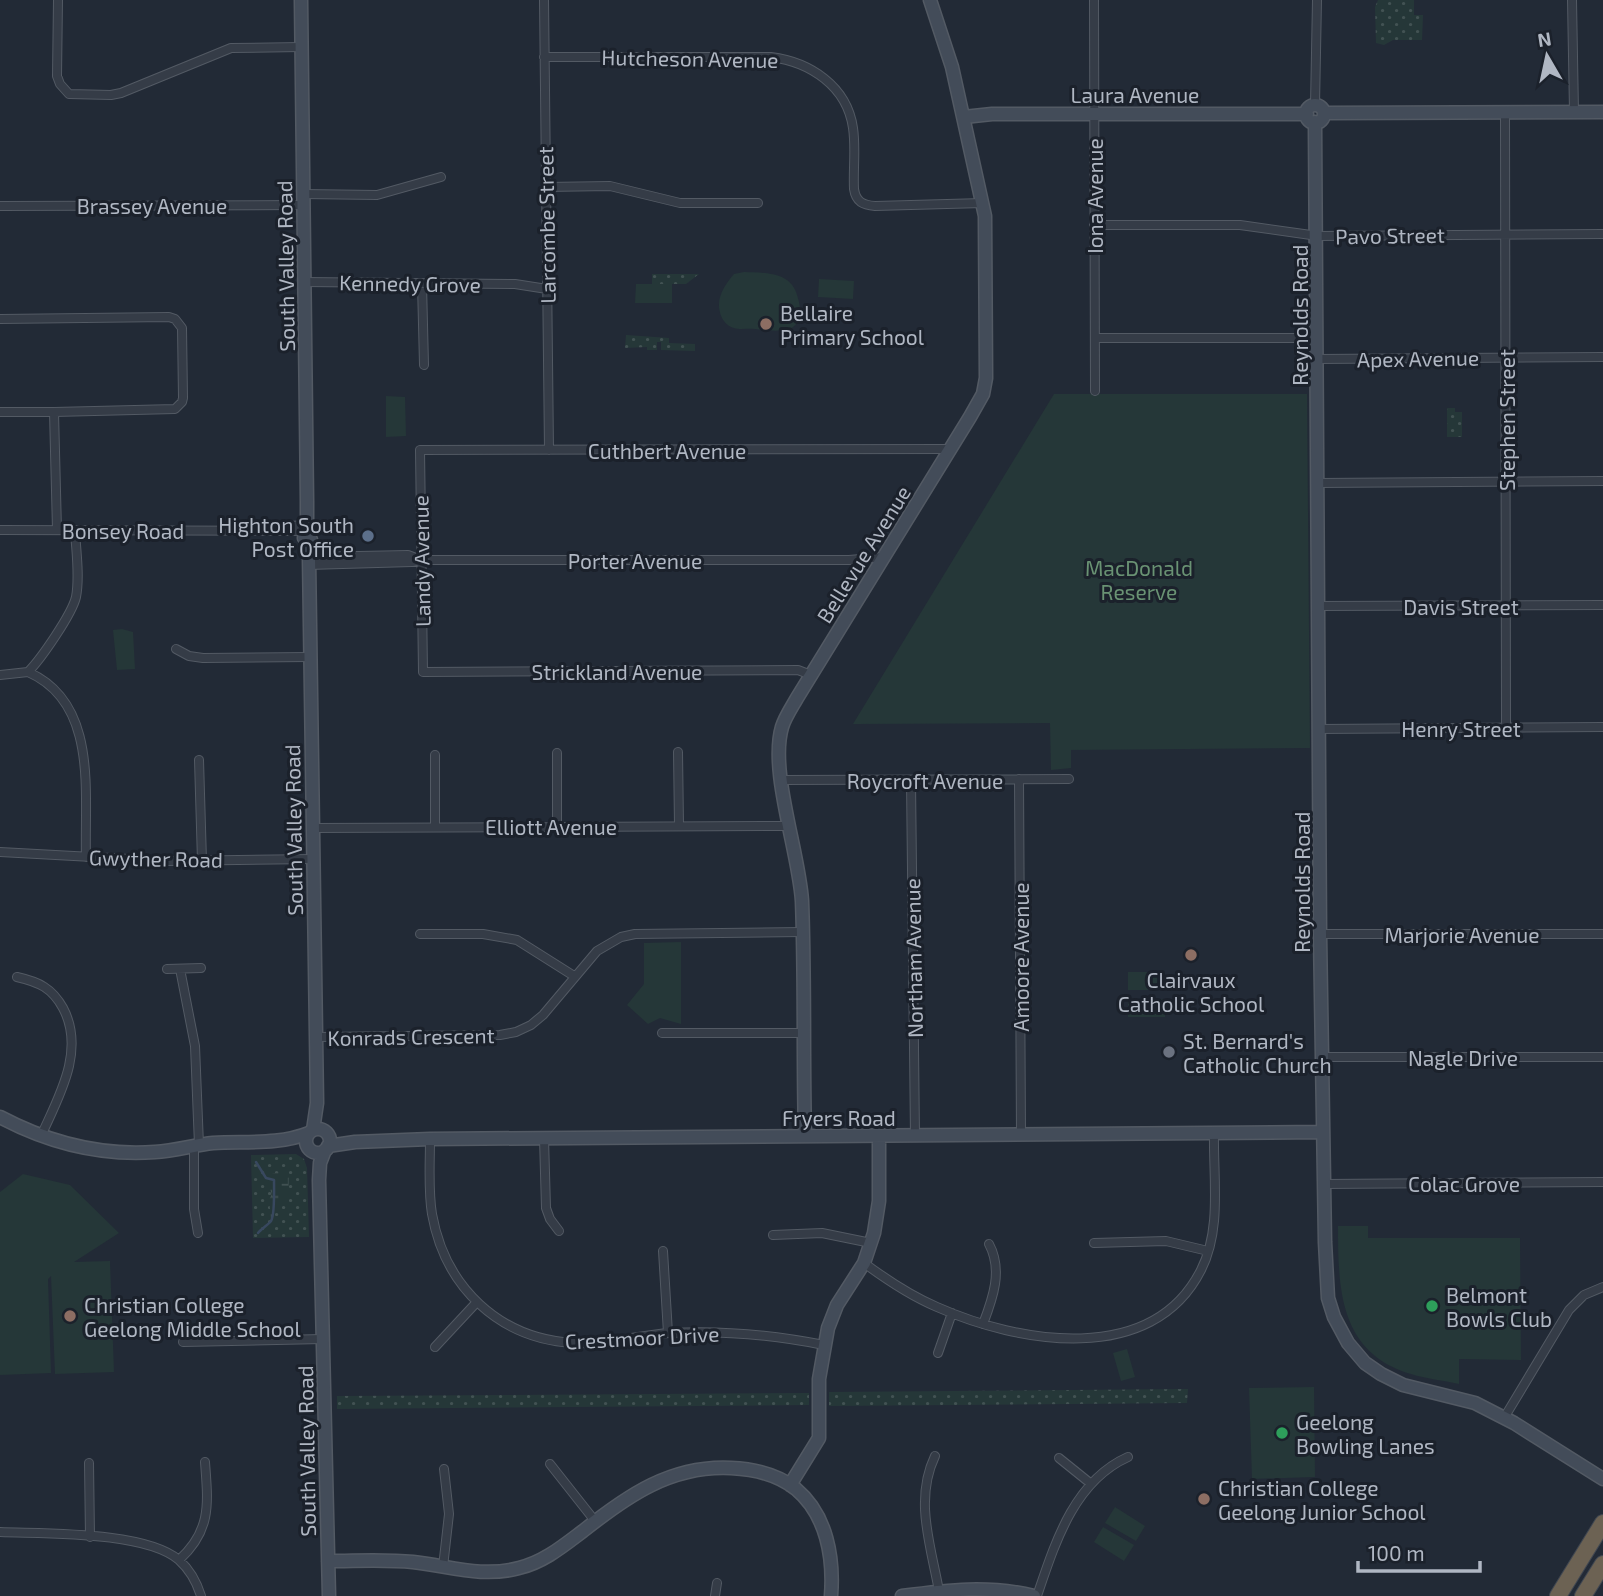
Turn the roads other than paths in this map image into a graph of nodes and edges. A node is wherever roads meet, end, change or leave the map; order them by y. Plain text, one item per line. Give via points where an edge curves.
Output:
1 (58, 0) edge
2 (300, 0) edge
3 (544, 0) edge
4 (930, 0) edge
5 (1094, 0) edge
6 (1317, 0) edge
7 (1572, 0) edge
8 (301, 47) junction
9 (544, 57) junction
10 (1574, 112) junction
11 (1603, 112) edge
12 (1094, 113) junction
13 (1505, 113) junction
14 (1315, 114) junction
15 (964, 117) junction
16 (441, 177) dead end
17 (546, 187) junction
18 (303, 200) junction
19 (758, 203) dead end
20 (983, 203) junction
21 (0, 206) edge
22 (1094, 225) junction
23 (1505, 234) junction
24 (1603, 234) edge
25 (1318, 236) junction
26 (547, 277) junction
27 (304, 282) junction
28 (422, 284) junction
29 (515, 284) junction
30 (547, 289) junction
31 (0, 319) edge
32 (1094, 338) junction
33 (1318, 338) junction
34 (1506, 357) junction
35 (1603, 357) edge
36 (1318, 359) junction
37 (424, 365) dead end
38 (1095, 391) dead end
39 (0, 412) edge
40 (54, 412) junction
41 (951, 449) junction
42 (420, 450) joint
43 (549, 450) junction
44 (915, 450) junction
45 (941, 464) junction
46 (1506, 481) junction
47 (1603, 481) edge
48 (1318, 482) junction
49 (307, 528) junction
50 (0, 530) edge
51 (57, 530) junction
52 (75, 530) junction
53 (884, 557) junction
54 (849, 559) junction
55 (421, 560) junction
56 (309, 561) junction
57 (872, 577) junction
58 (1603, 605) edge
59 (1318, 606) junction
60 (1506, 606) junction
61 (176, 649) dead end
62 (309, 657) junction
63 (28, 672) junction
64 (423, 672) joint
65 (811, 675) junction
66 (0, 676) edge
67 (1506, 727) junction
68 (1603, 727) edge
69 (1319, 729) junction
70 (678, 752) dead end
71 (557, 753) dead end
72 (435, 755) dead end
73 (200, 760) dead end
74 (1019, 779) junction
75 (1069, 779) dead end
76 (781, 780) junction
77 (911, 781) junction
78 (679, 825) junction
79 (435, 826) junction
80 (557, 826) junction
81 (790, 826) junction
82 (313, 828) junction
83 (0, 852) edge
84 (86, 857) junction
85 (313, 859) junction
86 (201, 861) junction
87 (802, 932) junction
88 (420, 934) dead end
89 (1320, 934) junction
90 (1603, 934) edge
91 (201, 968) dead end
92 (167, 969) dead end
93 (180, 969) junction
94 (574, 976) junction
95 (17, 977) dead end
96 (662, 1033) dead end
97 (802, 1033) junction
98 (317, 1037) junction
99 (1322, 1057) junction
100 (1603, 1057) edge
101 (0, 1116) edge
102 (1323, 1132) junction
103 (1214, 1133) junction
104 (1021, 1134) junction
105 (41, 1136) junction
106 (805, 1136) junction
107 (878, 1136) junction
108 (915, 1136) junction
109 (544, 1138) junction
110 (430, 1139) junction
111 (318, 1140) junction
112 (196, 1146) junction
113 (1603, 1182) edge
114 (1324, 1184) junction
115 (559, 1231) dead end
116 (198, 1233) dead end
117 (773, 1235) dead end
118 (871, 1243) junction
119 (1094, 1243) dead end
120 (989, 1244) dead end
121 (663, 1251) dead end
122 (1208, 1251) junction
123 (864, 1263) junction
124 (1603, 1287) edge
125 (476, 1303) junction
126 (952, 1313) junction
127 (983, 1324) junction
128 (668, 1333) junction
129 (323, 1339) junction
130 (183, 1342) dead end
131 (824, 1345) junction
132 (435, 1347) dead end
133 (937, 1353) dead end
134 (1504, 1418) junction
135 (935, 1455) dead end
136 (1128, 1457) dead end
137 (1059, 1458) dead end
138 (205, 1462) dead end
139 (89, 1463) dead end
140 (550, 1464) dead end
141 (444, 1469) dead end
142 (1603, 1479) edge
143 (1090, 1483) junction
144 (790, 1485) junction
145 (595, 1521) junction
146 (1603, 1523) edge
147 (0, 1532) edge
148 (90, 1537) junction
149 (179, 1560) junction
150 (328, 1561) junction
151 (1603, 1564) edge
152 (443, 1567) junction
153 (717, 1583) dead end
154 (939, 1591) junction
155 (201, 1596) edge
156 (329, 1596) edge
157 (715, 1596) edge
158 (831, 1596) edge
159 (902, 1596) edge
160 (1035, 1596) edge
161 (1558, 1596) edge
162 (1583, 1596) edge

1 - 8 street via 57,76 69,93 121,93 230,48
2 - 8 street, South Valley Road
3 - 9 street, Larcombe Street
4 - 15 street, Bellevue Avenue
5 - 12 street, Iona Avenue
6 - 14 street, Reynolds Road
7 - 10 street
8 - 18 street, South Valley Road
9 - 17 street, Larcombe Street
9 - 20 street, Hutcheson Avenue via 771,57 800,63 822,76 845,103 854,129 854,189 860,201 875,206
10 - 11 street, Laura Avenue
10 - 13 street, Laura Avenue
12 - 14 street, Laura Avenue
12 - 15 street, Laura Avenue
12 - 22 street, Iona Avenue
13 - 14 street, Laura Avenue
13 - 23 street, Stephen Street
14 - 25 street, Reynolds Road
15 - 20 street, Bellevue Avenue
16 - 18 street, Brassey Avenue via 377,195
17 - 19 street via 610,186 680,203
17 - 26 street, Larcombe Street
18 - 21 street, Brassey Avenue
18 - 27 street, South Valley Road
20 - 41 street, Bellevue Avenue via 986,378 983,394
22 - 25 street, Pavo Street via 1240,225
22 - 32 street, Iona Avenue
23 - 24 street, Pavo Street
23 - 25 street, Pavo Street
23 - 34 street, Stephen Street
25 - 33 street, Reynolds Road
26 - 29 street, Kennedy Grove
26 - 30 street, Larcombe Street
27 - 28 street, Kennedy Grove
27 - 49 street, South Valley Road
28 - 29 street, Kennedy Grove
28 - 37 street
29 - 30 street, Kennedy Grove
30 - 43 street, Larcombe Street
31 - 40 street via 169,317 180,323 180,407
32 - 33 street
32 - 38 street, Iona Avenue
33 - 36 street, Reynolds Road
34 - 35 street, Apex Avenue
34 - 36 street, Apex Avenue
34 - 46 street, Stephen Street
36 - 48 street, Reynolds Road
39 - 40 street
40 - 51 street
41 - 44 street, Cuthbert Avenue
41 - 45 street, Bellevue Avenue
42 - 43 street, Cuthbert Avenue
42 - 55 street, Landy Avenue
43 - 44 street, Cuthbert Avenue
44 - 45 street, Cuthbert Avenue via 928,452
45 - 53 street, Bellevue Avenue
46 - 47 street
46 - 48 street
46 - 60 street, Stephen Street
48 - 59 street, Reynolds Road
49 - 52 street, Bonsey Road
49 - 56 street, South Valley Road via 304,544
50 - 51 street, Bonsey Road
51 - 52 street, Bonsey Road
52 - 63 street via 76,595
53 - 54 street, Porter Avenue
53 - 57 street, Bellevue Avenue
54 - 55 street, Porter Avenue
54 - 57 street via 862,562
55 - 56 street, Porter Avenue via 408,555
55 - 64 street, Landy Avenue
56 - 62 street, South Valley Road
57 - 65 street, Bellevue Avenue
58 - 60 street, Davis Street
59 - 60 street, Davis Street
59 - 69 street, Reynolds Road
60 - 67 street, Stephen Street
61 - 62 street via 203,658
62 - 82 street, South Valley Road
63 - 66 street
63 - 84 street via 62,697 75,718 84,764
64 - 65 street, Strickland Avenue via 797,670
65 - 76 street, Bellevue Avenue via 782,728
67 - 68 street, Henry Street
67 - 69 street, Henry Street
69 - 89 street, Reynolds Road
70 - 78 street
71 - 80 street
72 - 79 street
73 - 86 street
74 - 75 street, Roycroft Avenue
74 - 77 street, Roycroft Avenue
74 - 104 street, Amoore Avenue
76 - 77 street, Roycroft Avenue
76 - 81 street, Bellevue Avenue
77 - 108 street, Northam Avenue
78 - 80 street, Elliott Avenue
78 - 81 street, Elliott Avenue
79 - 80 street, Elliott Avenue
79 - 82 street, Elliott Avenue
81 - 87 street, Bellevue Avenue via 800,879
82 - 85 street, South Valley Road
83 - 84 street, Gwyther Road
84 - 86 street, Gwyther Road
85 - 86 street, Gwyther Road
85 - 98 street, South Valley Road
87 - 94 street, Konrads Crescent via 635,934 597,951
87 - 97 street, Bellevue Avenue
88 - 94 street via 483,934 517,940
89 - 90 street, Marjorie Avenue
89 - 99 street, Reynolds Road
91 - 93 street
92 - 93 street
93 - 112 street via 195,1046
94 - 98 street, Konrads Crescent via 537,1020 516,1032
95 - 105 street via 47,987 71,1028 66,1077
96 - 97 street
97 - 106 street, Bellevue Avenue
98 - 111 street, South Valley Road
99 - 100 street, Nagle Drive
99 - 102 street, Reynolds Road
101 - 105 street, Fryers Road
102 - 103 street, Fryers Road
102 - 114 street, Reynolds Road
103 - 104 street, Fryers Road
103 - 122 street
104 - 108 street, Fryers Road
105 - 112 street, Fryers Road via 85,1149 130,1153
106 - 107 street, Fryers Road
106 - 109 street, Fryers Road
107 - 108 street, Fryers Road
107 - 118 street via 878,1214
109 - 110 street, Fryers Road
109 - 115 street via 547,1208
110 - 111 street, Fryers Road
110 - 125 street, Crestmoor Drive via 432,1212 438,1238
111 - 112 street, Fryers Road
111 - 129 street, South Valley Road
112 - 116 street via 193,1189
113 - 114 street, Colac Grove
114 - 134 street, Reynolds Road via 1328,1298 1348,1343 1366,1363 1403,1385 1475,1403
117 - 118 street via 822,1233
118 - 123 street
119 - 122 street via 1166,1241
120 - 127 street via 995,1283
121 - 128 street
122 - 127 street via 1189,1290 1170,1309 1130,1331 1078,1339 1029,1335
123 - 126 street via 908,1293
123 - 131 street via 837,1305
124 - 134 street via 1584,1295 1569,1310
125 - 128 street, Crestmoor Drive via 526,1334 553,1342
125 - 132 street
126 - 127 street
126 - 133 street
128 - 131 street, Crestmoor Drive via 750,1334
129 - 130 street
129 - 150 street, South Valley Road
131 - 144 street via 819,1438
134 - 142 street, Reynolds Road
135 - 154 street via 924,1504
136 - 143 street
137 - 143 street
138 - 149 street via 206,1517 201,1535
139 - 148 street
140 - 145 street
141 - 152 street via 449,1514
143 - 160 street
144 - 145 street via 742,1469 681,1473 639,1489
144 - 158 street via 819,1518 830,1557
145 - 152 street via 558,1550 523,1567 480,1573
146 - 161 highway
147 - 148 street
148 - 149 street via 143,1543
149 - 155 street
150 - 152 street via 389,1560
150 - 156 street, South Valley Road
151 - 162 highway
153 - 157 street
154 - 159 street
154 - 160 street via 971,1588

